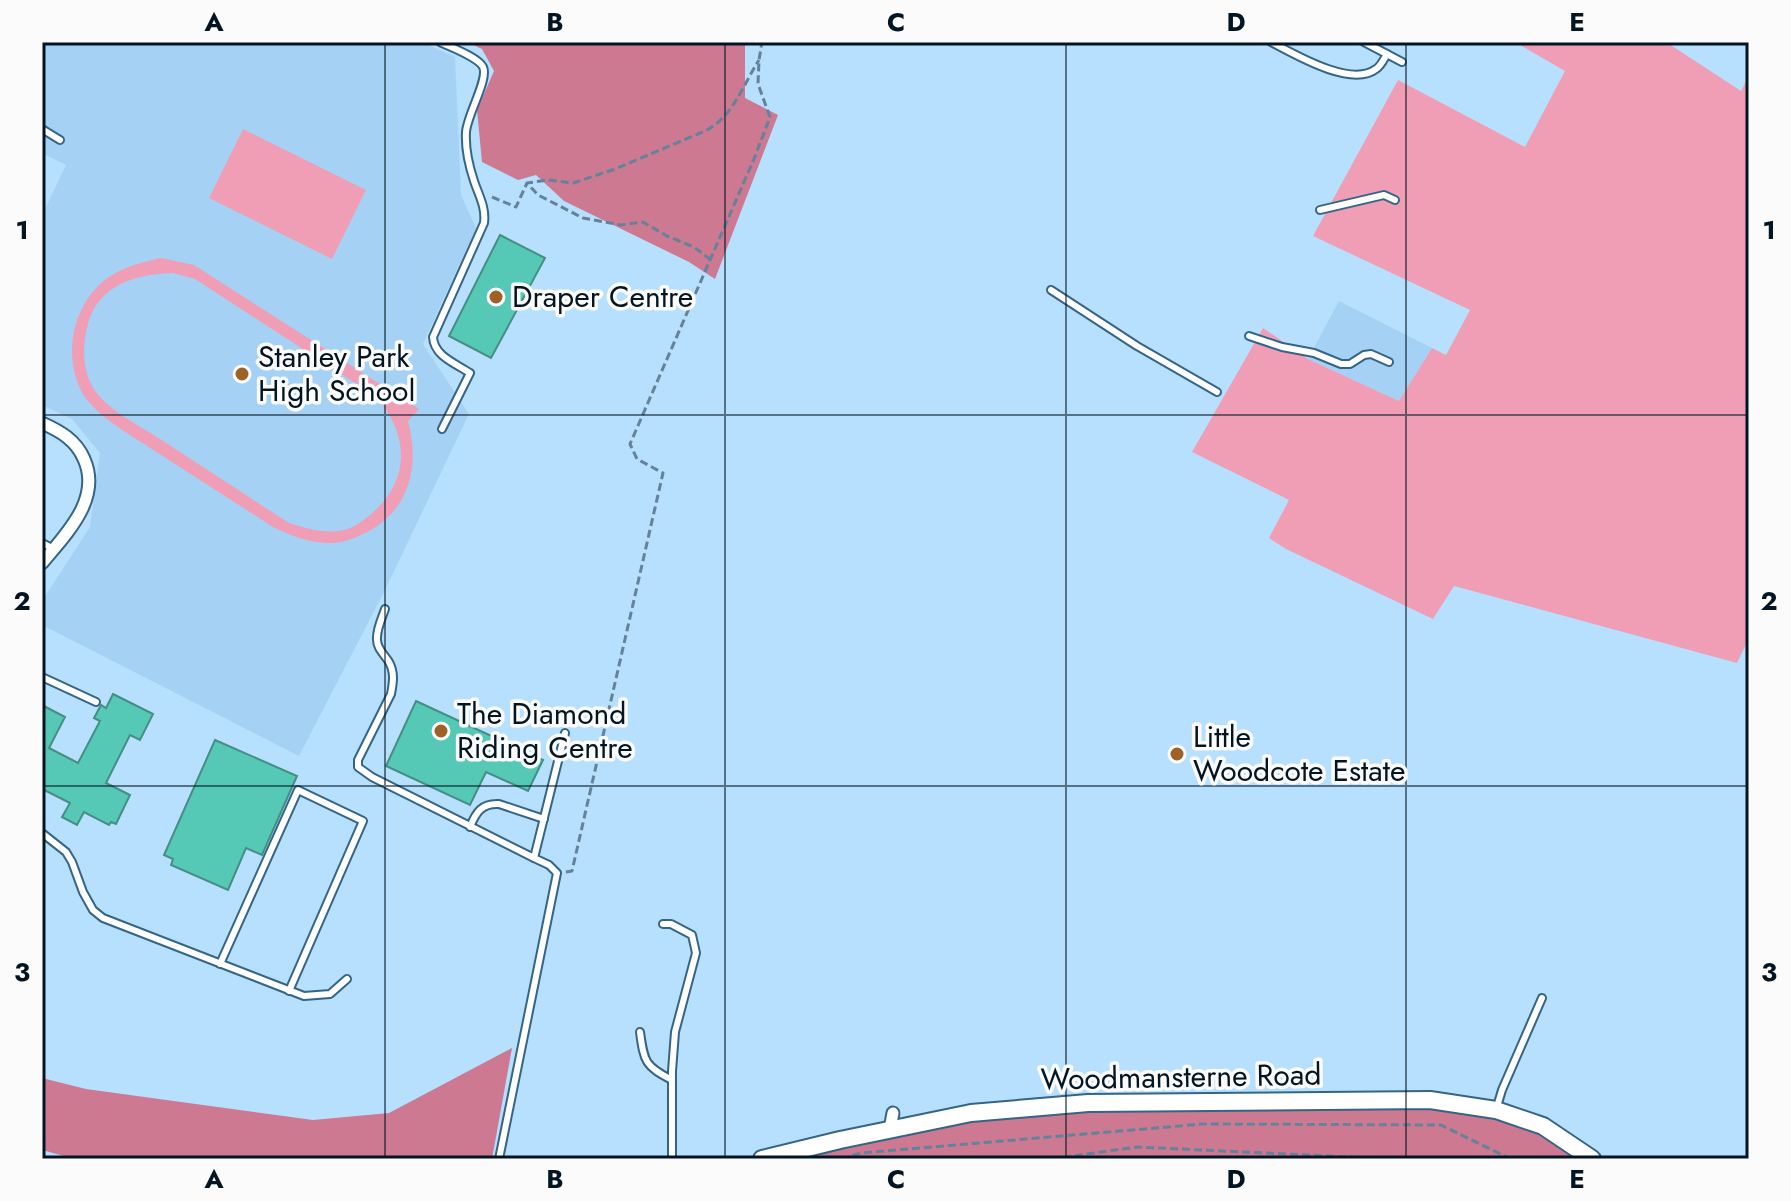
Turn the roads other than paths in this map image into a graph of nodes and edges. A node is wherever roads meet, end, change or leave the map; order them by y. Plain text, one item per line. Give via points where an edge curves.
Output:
1 (440, 42) edge
2 (1271, 42) edge
3 (1364, 42) edge
4 (1387, 54) junction
5 (1402, 62) dead end
6 (42, 129) edge
7 (60, 140) dead end
8 (1395, 200) dead end
9 (1320, 210) dead end
10 (1051, 290) dead end
11 (1249, 336) dead end
12 (1389, 362) dead end
13 (1217, 392) dead end
14 (42, 423) edge
15 (442, 429) dead end
16 (42, 543) edge
17 (54, 549) junction
18 (42, 563) edge
19 (385, 609) dead end
20 (42, 677) edge
21 (96, 702) dead end
22 (565, 733) dead end
23 (544, 819) junction
24 (470, 827) junction
25 (42, 833) edge
26 (534, 858) junction
27 (663, 924) dead end
28 (220, 964) junction
29 (347, 979) dead end
30 (289, 991) junction
31 (1542, 998) dead end
32 (640, 1032) dead end
33 (672, 1080) junction
34 (1496, 1110) junction
35 (499, 1159) edge
36 (672, 1159) edge
37 (762, 1159) edge
38 (1592, 1159) edge

1 - 15 lane via 483,66 483,82 466,131 485,214 433,337 439,353 470,373
2 - 4 lane via 1350,74 1376,69
3 - 4 lane
4 - 5 lane
6 - 7 lane
8 - 9 lane via 1384,195
10 - 13 lane
11 - 12 lane via 1341,364 1371,354
14 - 17 street via 76,445 89,475 84,506
16 - 17 lane
17 - 18 street
19 - 24 lane via 377,639 391,666 393,684 358,767
20 - 21 lane
22 - 23 lane
23 - 24 lane via 492,804 479,809
23 - 26 lane
24 - 26 lane
25 - 28 lane via 66,852 93,910 103,918
26 - 35 lane via 557,873
27 - 33 lane via 692,935 696,953 675,1032
28 - 30 lane
28 - 30 lane via 298,790 363,821
29 - 30 lane via 330,994
31 - 34 lane
32 - 33 lane via 644,1057
33 - 36 lane
34 - 37 main road, Woodmansterne Road via 1430,1100 1088,1103 892,1121
34 - 38 main road, Woodmansterne Road via 1543,1126

